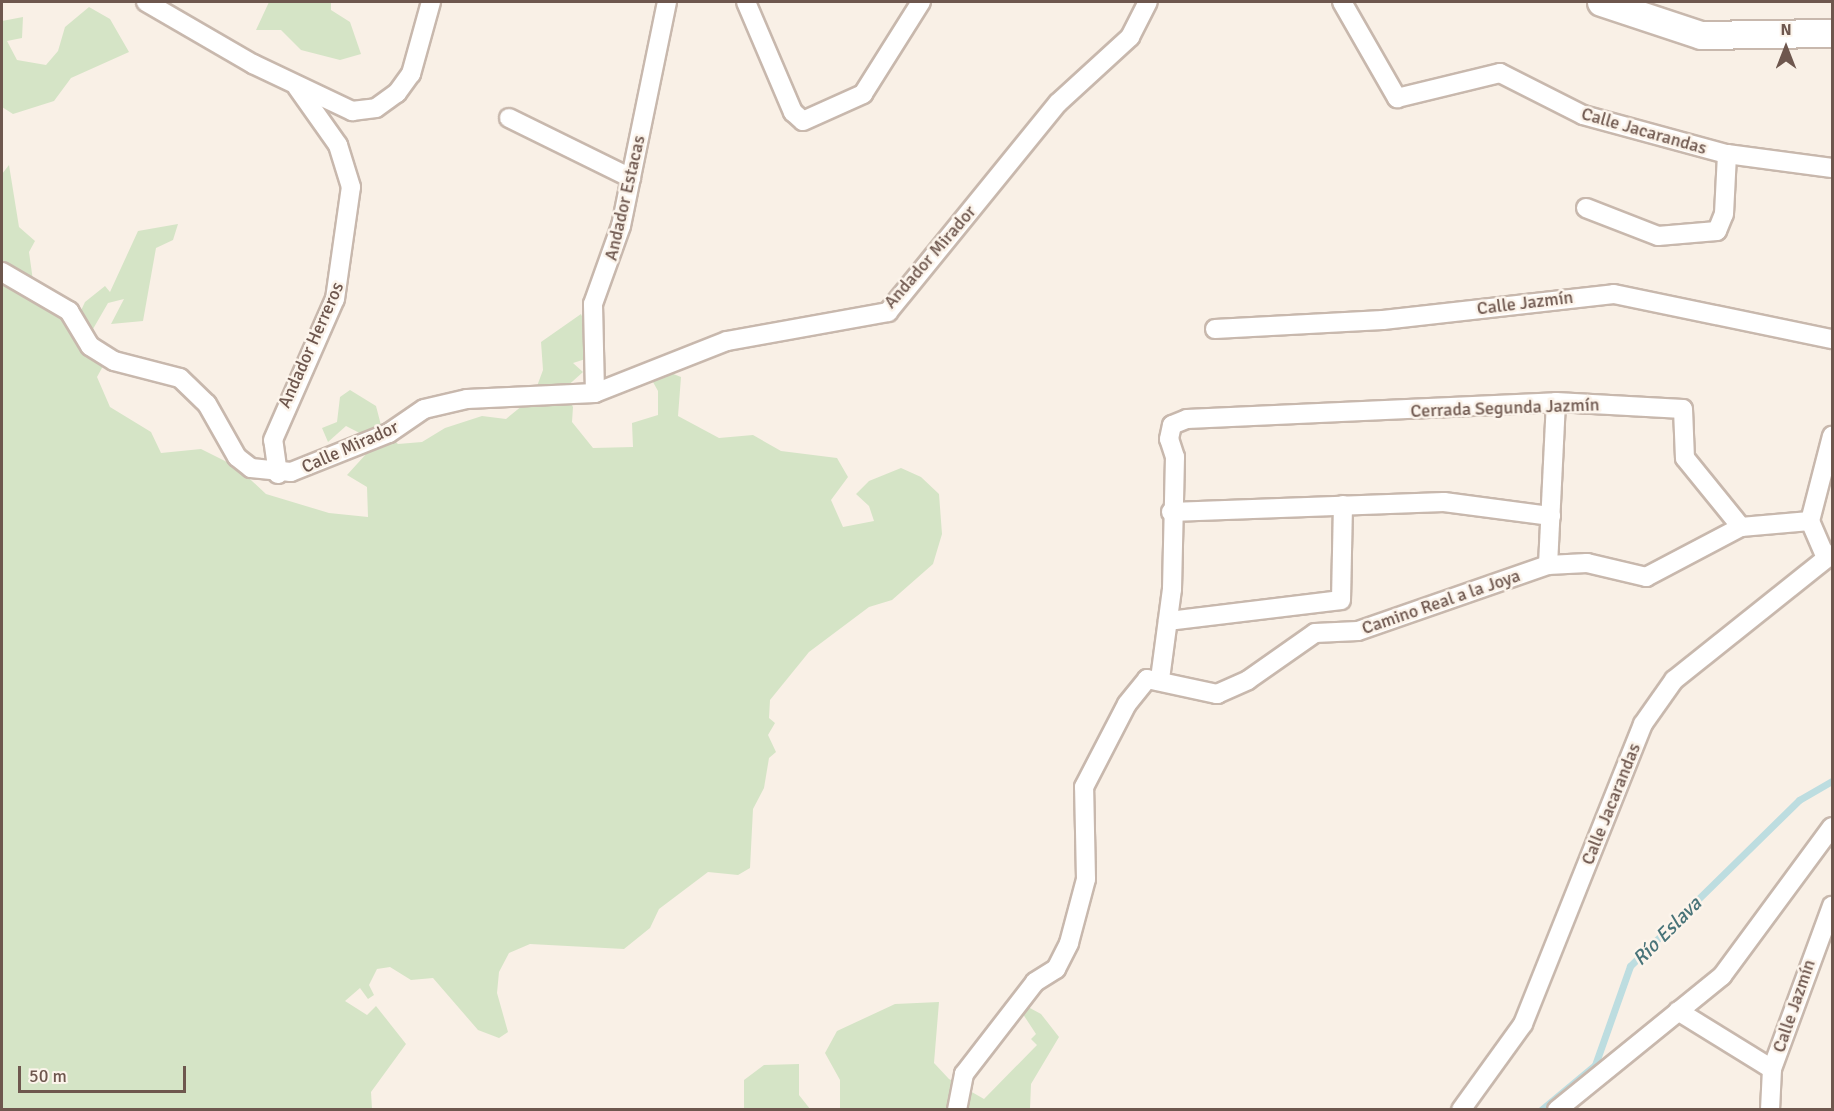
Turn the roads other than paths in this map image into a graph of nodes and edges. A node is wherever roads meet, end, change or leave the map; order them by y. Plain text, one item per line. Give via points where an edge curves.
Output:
1 (146, 2) edge
2 (431, 2) edge
3 (667, 2) edge
4 (746, 2) edge
5 (921, 2) edge
6 (1148, 2) edge
7 (1342, 2) edge
8 (1614, 3) edge
9 (1833, 33) edge
10 (297, 87) junction
11 (509, 118) dead end
12 (1727, 154) junction
13 (1833, 168) edge
14 (631, 178) junction
15 (1586, 208) dead end
16 (2, 272) edge
17 (1215, 329) dead end
18 (1833, 339) edge
19 (595, 393) junction
20 (1557, 402) junction
21 (1833, 436) edge
22 (278, 474) junction
23 (1343, 505) junction
24 (1171, 512) junction
25 (1551, 516) junction
26 (1810, 521) junction
27 (1741, 527) junction
28 (1829, 556) edge
29 (1548, 565) junction
30 (1308, 607) junction
31 (1168, 621) junction
32 (1315, 633) junction
33 (1153, 679) junction
34 (1833, 827) edge
35 (1833, 906) edge
36 (1678, 1011) junction
37 (1772, 1069) junction
38 (957, 1110) edge
39 (1461, 1110) edge
40 (1557, 1110) edge
41 (1770, 1110) edge

1 - 10 street
2 - 10 street via 411,74 376,108 352,111
3 - 14 street, Andador Estacas
4 - 5 street via 793,112 803,121 863,94
6 - 19 street, Andador Mirador via 1130,37 1058,104 888,312 727,341
7 - 12 street, Calle Jacarandas via 1397,98 1500,73 1583,115
8 - 9 street via 1701,34
10 - 22 street, Andador Herreros via 338,145 351,187 335,298 273,440
11 - 14 street
12 - 13 street, Calle Jacarandas
12 - 15 street via 1724,214 1717,231 1658,236
14 - 19 street, Andador Estacas via 621,226 593,304
16 - 22 street, Calle Mirador via 69,311 90,346 114,361 180,378 207,404 237,457 251,468
17 - 18 street, Calle Jazmín via 1383,320 1614,294
19 - 22 street, Calle Mirador via 467,399 424,409 389,433 323,462
20 - 24 street, Cerrada Segunda Jazmín via 1187,419 1172,425
20 - 25 street
20 - 27 street, Cerrada Segunda Jazmín via 1683,410 1685,458
21 - 26 street
23 - 24 street
23 - 25 street via 1444,502
23 - 30 street via 1341,600
24 - 31 street
25 - 29 street
26 - 27 street
26 - 28 street
27 - 29 street, Camino Real a la Joya via 1646,578 1587,563
28 - 39 street, Calle Jacarandas via 1674,680 1643,724 1523,1024
29 - 32 street, Camino Real a la Joya via 1358,631
30 - 31 street
30 - 32 street
31 - 33 street
32 - 33 street via 1248,680 1217,694 1205,695
33 - 38 street via 1127,704 1084,787 1086,879 1070,943 1056,969 1035,982 964,1074
34 - 36 street via 1722,976
35 - 37 street, Calle Jazmín
36 - 37 street
36 - 40 street
37 - 41 street, Calle Jazmín

